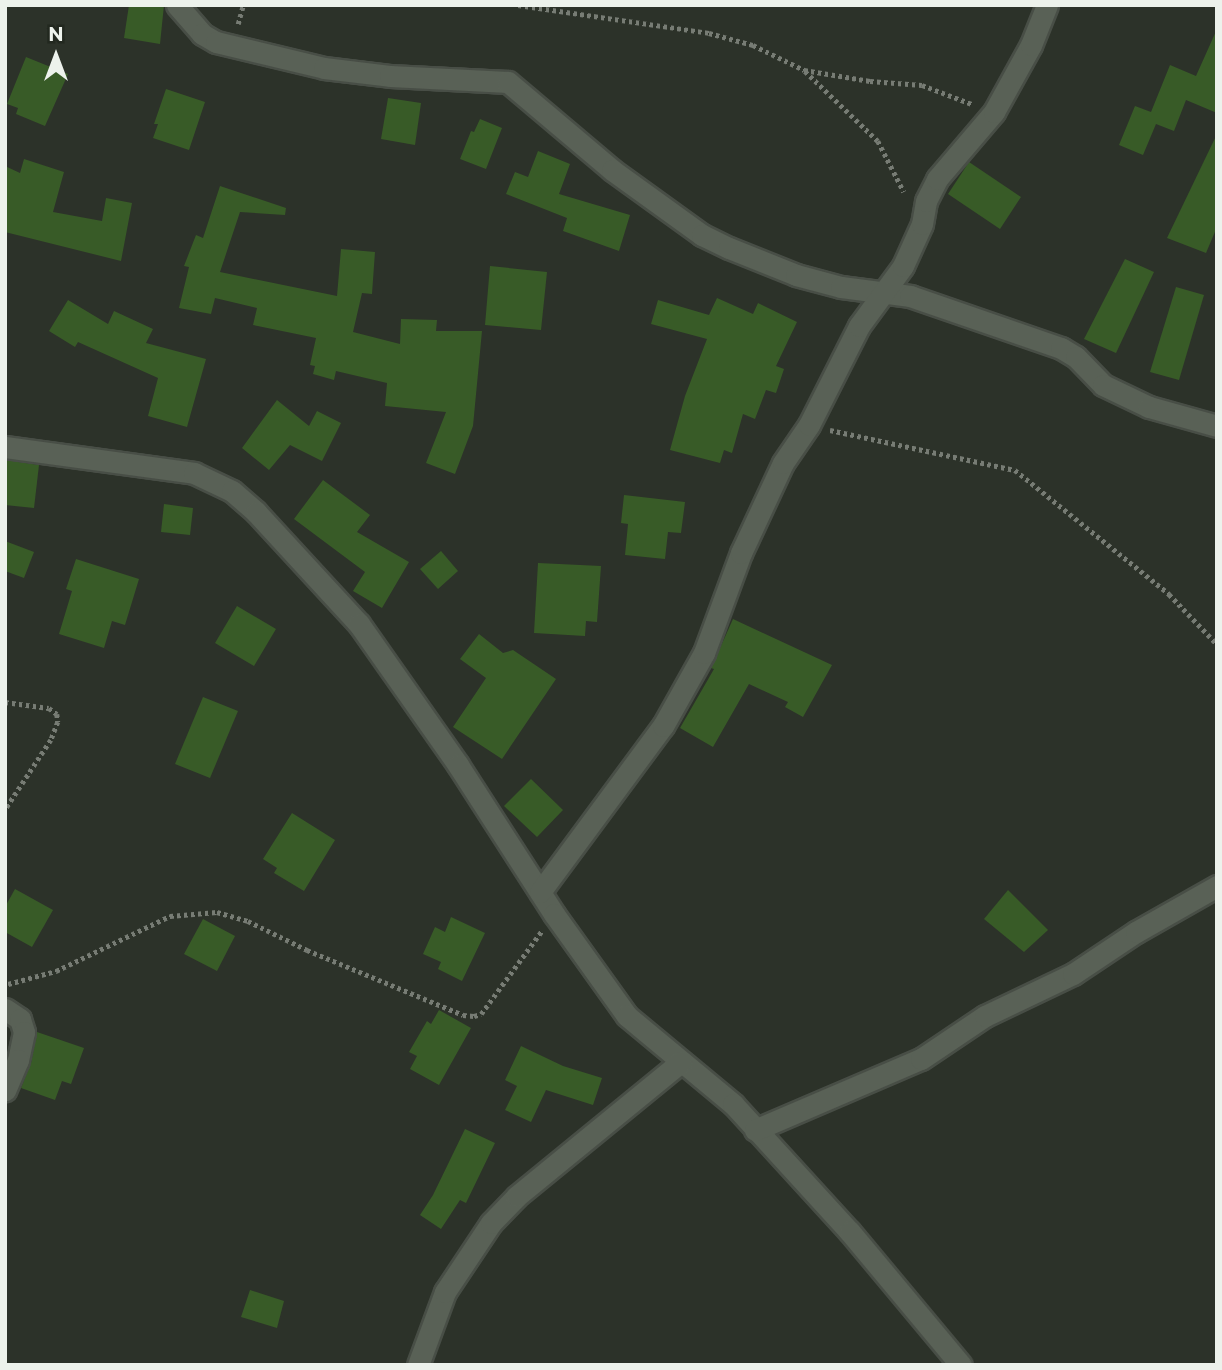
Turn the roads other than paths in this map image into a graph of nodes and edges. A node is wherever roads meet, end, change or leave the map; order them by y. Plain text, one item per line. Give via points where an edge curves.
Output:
1 (177, 5) edge
2 (1047, 5) edge
3 (887, 291) junction
4 (1217, 426) edge
5 (5, 447) edge
6 (1217, 886) edge
7 (540, 892) junction
8 (5, 1009) edge
9 (681, 1062) junction
10 (5, 1090) edge
11 (755, 1129) junction
12 (418, 1365) edge
13 (961, 1365) edge

1 - 3 street via 202,34 216,42 324,68 508,82 612,170 702,235 796,275 841,287
2 - 3 street via 1031,45 994,111 937,179 922,224
3 - 4 street via 1061,348 1103,385 1149,407
3 - 7 street via 859,326 809,425 783,463 741,553 704,653 663,726
5 - 7 street via 194,472 232,491 301,558 359,624
6 - 11 street via 1073,974 985,1016 921,1059
7 - 9 street via 627,1016
8 - 10 street via 20,1019 24,1032
9 - 11 street via 733,1104
9 - 12 street via 527,1187 491,1223 445,1292
11 - 13 street via 850,1232

